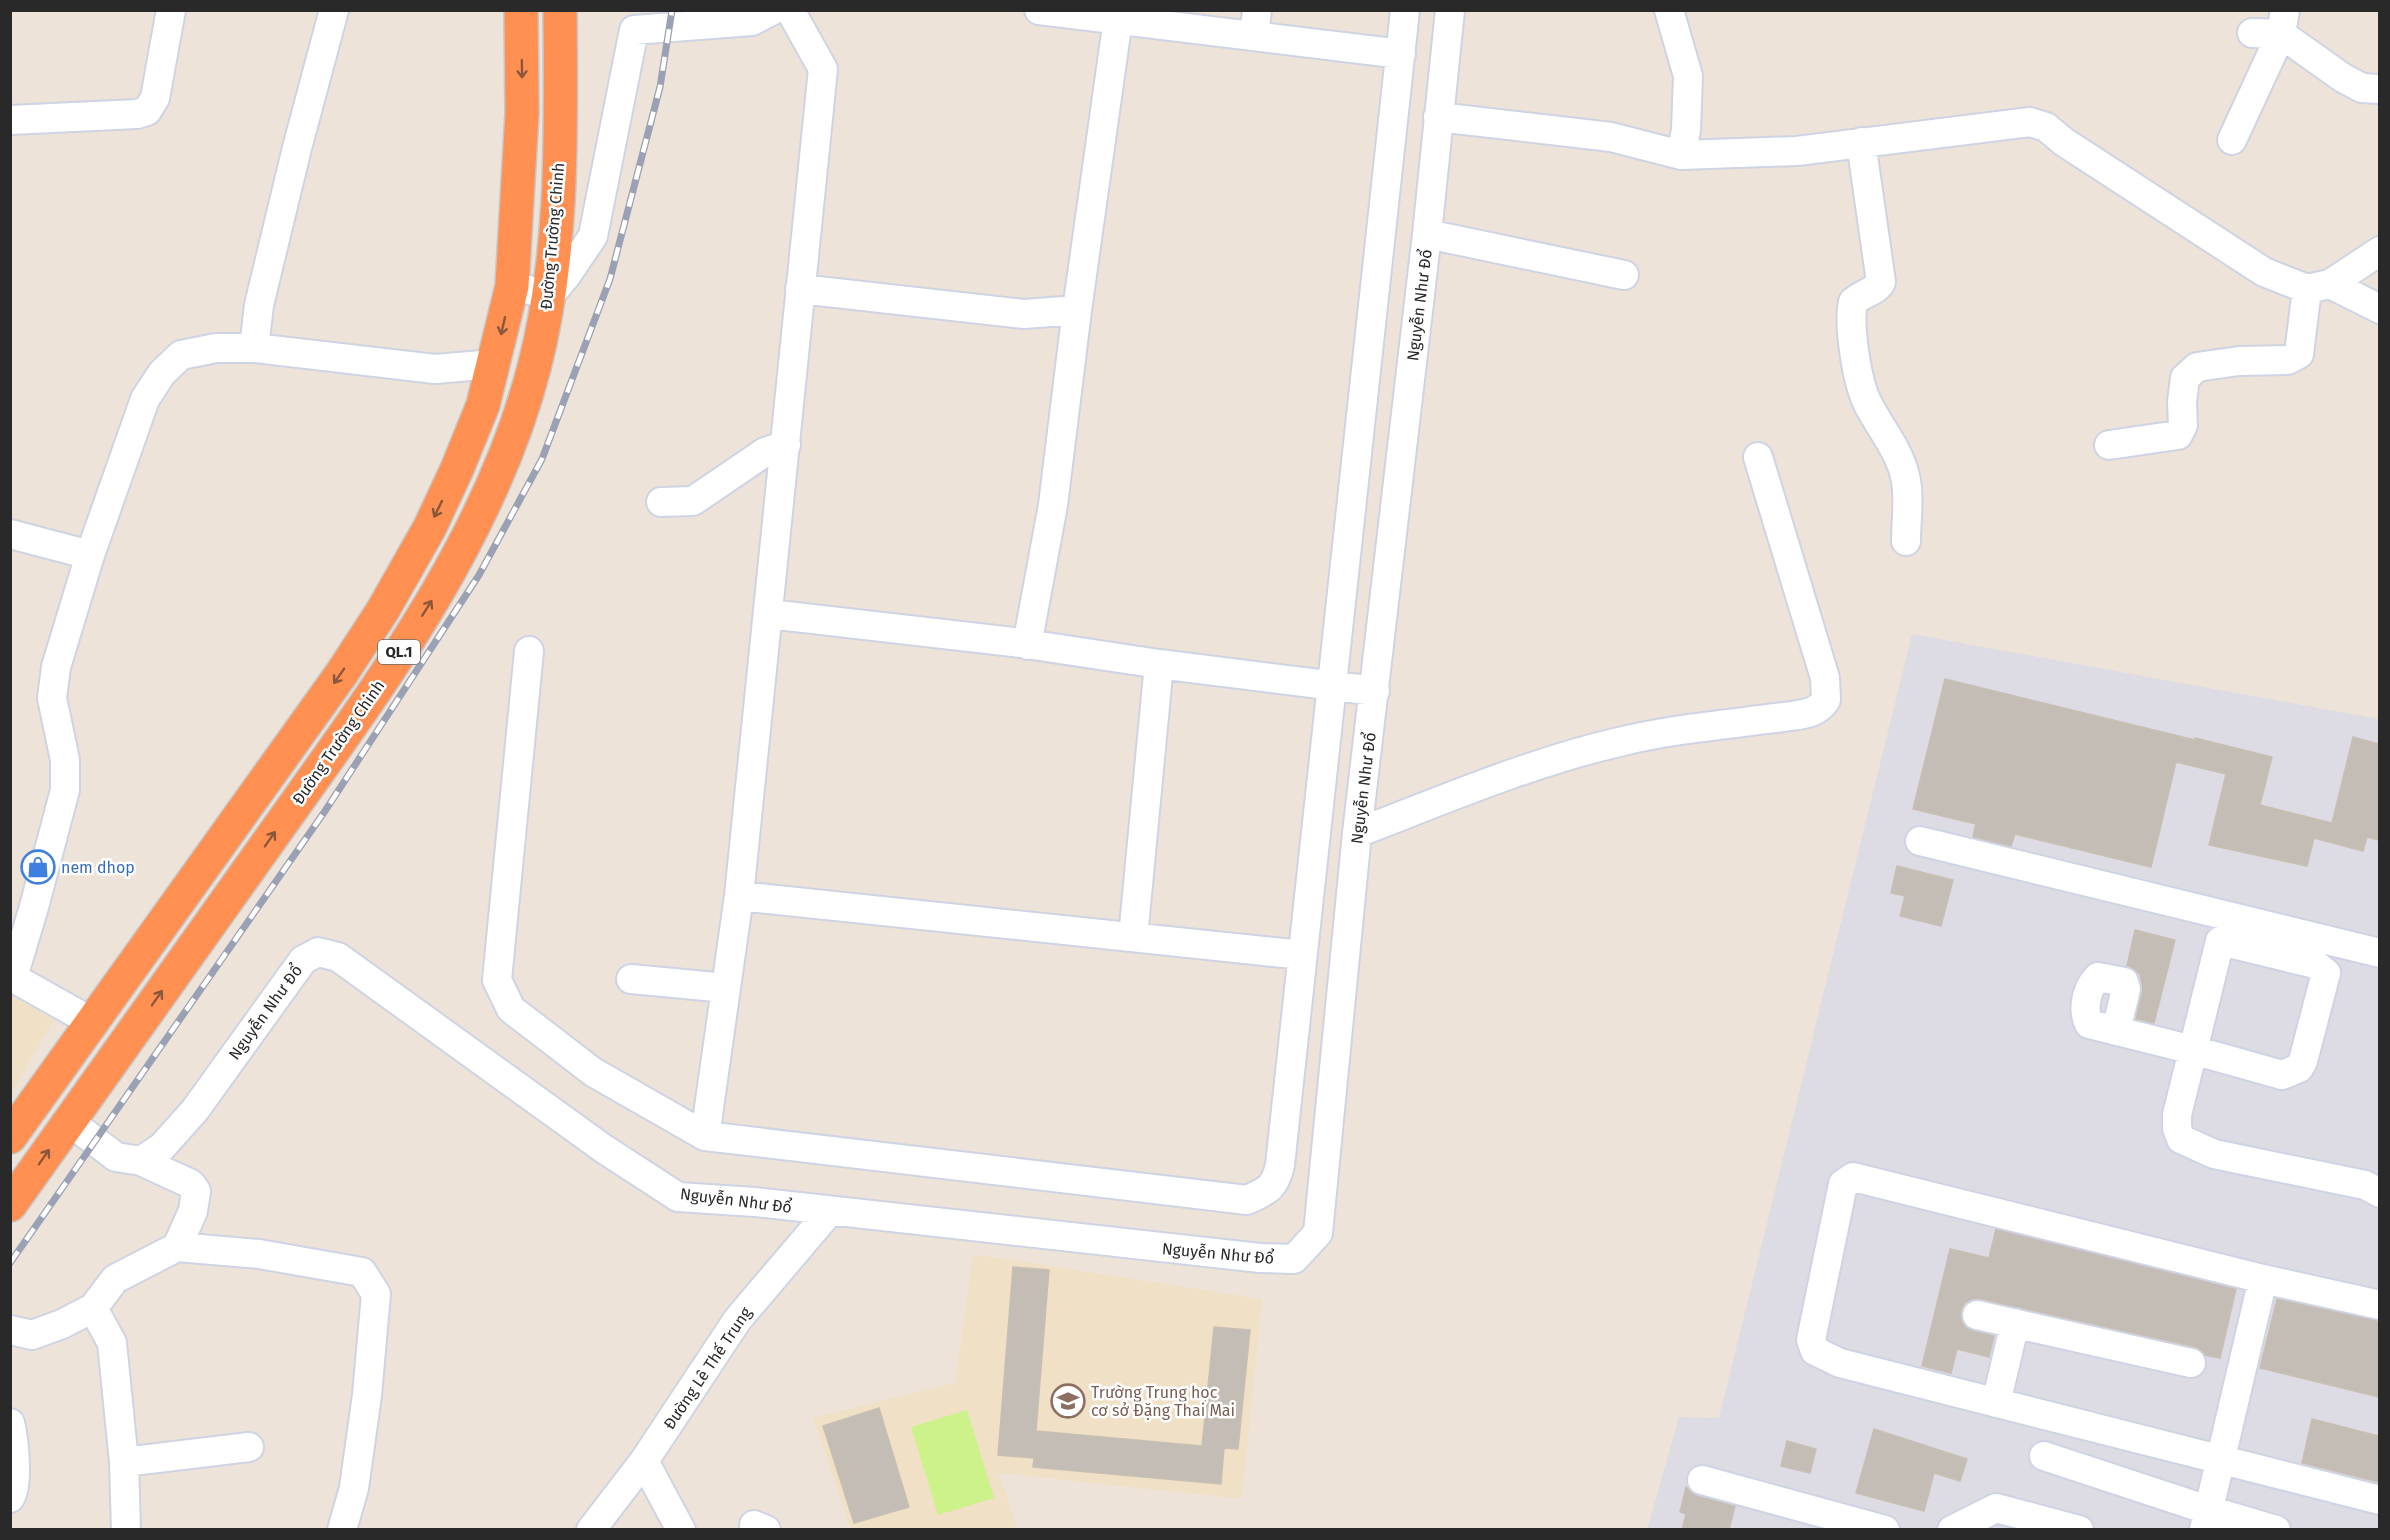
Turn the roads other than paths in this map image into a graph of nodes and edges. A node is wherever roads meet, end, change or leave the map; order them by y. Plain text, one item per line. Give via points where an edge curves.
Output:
1 (171, 10) edge
2 (334, 10) edge
3 (521, 10) edge
4 (560, 10) edge
5 (773, 10) edge
6 (790, 10) edge
7 (1039, 10) edge
8 (1405, 10) edge
9 (1450, 10) edge
10 (1669, 10) edge
11 (1118, 19) junction
12 (633, 20) edge
13 (2283, 22) edge
14 (1256, 23) edge
15 (2252, 33) dead end
16 (1401, 54) junction
17 (2379, 89) edge
18 (1438, 117) junction
19 (10, 120) edge
20 (2232, 140) dead end
21 (1861, 142) junction
22 (1681, 155) junction
23 (1427, 234) junction
24 (2379, 251) edge
25 (1624, 275) dead end
26 (512, 286) junction
27 (2319, 286) junction
28 (800, 289) junction
29 (550, 295) junction
30 (2379, 309) edge
31 (1077, 310) junction
32 (254, 348) junction
33 (494, 364) junction
34 (786, 445) junction
35 (2109, 445) dead end
36 (1758, 457) dead end
37 (662, 502) dead end
38 (10, 534) edge
39 (1906, 541) dead end
40 (90, 555) junction
41 (769, 614) junction
42 (1026, 645) junction
43 (529, 651) dead end
44 (1159, 664) junction
45 (1332, 685) junction
46 (1375, 691) junction
47 (1357, 834) junction
48 (1920, 841) dead end
49 (739, 896) junction
50 (1133, 937) junction
51 (2379, 953) edge
52 (1302, 955) junction
53 (12, 976) edge
54 (632, 979) dead end
55 (726, 988) junction
56 (92, 1022) junction
57 (2116, 1031) dead end
58 (2193, 1050) junction
59 (70, 1122) junction
60 (705, 1136) junction
61 (10, 1137) edge
62 (141, 1161) junction
63 (2379, 1192) edge
64 (10, 1205) edge
65 (830, 1212) junction
66 (177, 1247) junction
67 (2263, 1279) junction
68 (2379, 1305) edge
69 (93, 1308) junction
70 (1977, 1315) dead end
71 (2015, 1323) junction
72 (10, 1330) edge
73 (2191, 1363) dead end
74 (1996, 1403) junction
75 (10, 1423) edge
76 (249, 1447) dead end
77 (2044, 1456) dead end
78 (2219, 1460) junction
79 (644, 1461) junction
80 (124, 1462) junction
81 (1702, 1480) dead end
82 (10, 1498) edge
83 (2379, 1500) edge
84 (2206, 1520) edge
85 (126, 1530) edge
86 (342, 1530) edge
87 (591, 1530) edge
88 (681, 1530) edge
89 (1885, 1530) edge
90 (1952, 1530) edge
91 (2079, 1530) edge
92 (2276, 1530) edge

1 - 19 street via 155,98 147,111
2 - 32 street via 262,294
3 -> 26 highway, QL.1 via 522,113
4 - 29 highway, Đường Trường Chinh / QL.1 via 558,180
5 - 12 street via 752,21
6 - 28 street via 823,69
7 - 11 street
8 - 16 street
9 - 18 street, Nguyễn Như Đổ
10 - 22 street via 1688,76
11 - 14 street
11 - 31 street
12 - 29 street via 593,236
13 - 15 street
13 - 17 street via 2343,78 2361,88
13 - 20 street
14 - 16 street
16 - 45 street
18 - 22 street via 1611,137
18 - 23 street, Nguyễn Như Đổ
21 - 22 street via 1797,151
21 - 27 street via 2030,122 2046,127 2264,272
21 - 39 street via 1881,282 1854,302 1853,349 1863,394 1897,454 1905,477
23 - 25 street
23 - 46 street, Nguyễn Như Đổ
24 - 27 street
26 - 29 street
26 -> 33 highway, QL.1
27 - 30 street
27 - 35 street via 2299,354 2288,360 2197,367 2185,378 2183,425 2178,435
28 - 31 street via 1024,314
28 - 34 street
59 -> 29 highway, Đường Trường Chinh / QL.1 via 376,688 448,574 486,501 515,432
31 - 42 street via 1053,505
32 - 33 street via 435,369
32 - 40 street via 216,348 182,355 162,373 145,399
33 -> 56 highway, QL.1 via 483,405 457,469 430,527 383,610
34 - 37 street via 765,452 693,501
34 - 41 street
36 - 47 street via 1825,678 1826,700 1820,708 1791,717 1663,733 1578,752
38 - 40 street
40 - 53 street via 56,667 52,698 65,760 65,790
41 - 42 street
41 - 49 street
42 - 44 street
43 - 60 street via 497,980 511,1009 593,1072
44 - 45 street
44 - 50 street
45 - 46 street
45 - 52 street
46 - 47 street, Nguyễn Như Đổ
47 - 65 street, Nguyễn Như Đổ via 1318,1233 1294,1259
48 - 51 street
49 - 50 street
49 - 55 street
50 - 52 street
52 - 60 street via 1277,1180 1266,1192 1247,1200
53 - 56 street
54 - 55 street
55 - 60 street
56 - 61 highway, QL.1
57 - 58 street
58 - 58 street via 2220,941 2316,964 2326,974 2299,1068 2282,1075
58 - 63 street via 2177,1115 2181,1140 2214,1154 2365,1185
59 - 62 street via 116,1157
64 -> 59 highway, Đường Trường Chinh / QL.1
62 - 65 street, Nguyễn Như Đổ via 162,1147 195,1110 303,960 318,952 338,957 603,1149 678,1197
62 - 66 street via 191,1184 196,1191 193,1211
65 - 79 street, Đường Lê Thế Trung via 738,1318
66 - 69 street via 116,1279
66 - 86 street via 259,1254 363,1272 376,1294 354,1488
67 - 68 street
67 - 74 street via 1853,1177 1843,1184 1811,1340 1815,1351 1840,1363
67 - 78 street
69 - 72 street via 32,1335
69 - 80 street via 112,1343
70 - 71 street
71 - 73 street
71 - 74 street
74 - 78 street
75 - 82 street via 14,1465 14,1492
76 - 80 street
77 - 84 street
78 - 83 street
78 - 84 street
79 - 87 street, Đường Lê Thế Trung
79 - 88 street
80 - 85 street
81 - 89 street
84 - 92 street
90 - 91 street via 1996,1508

